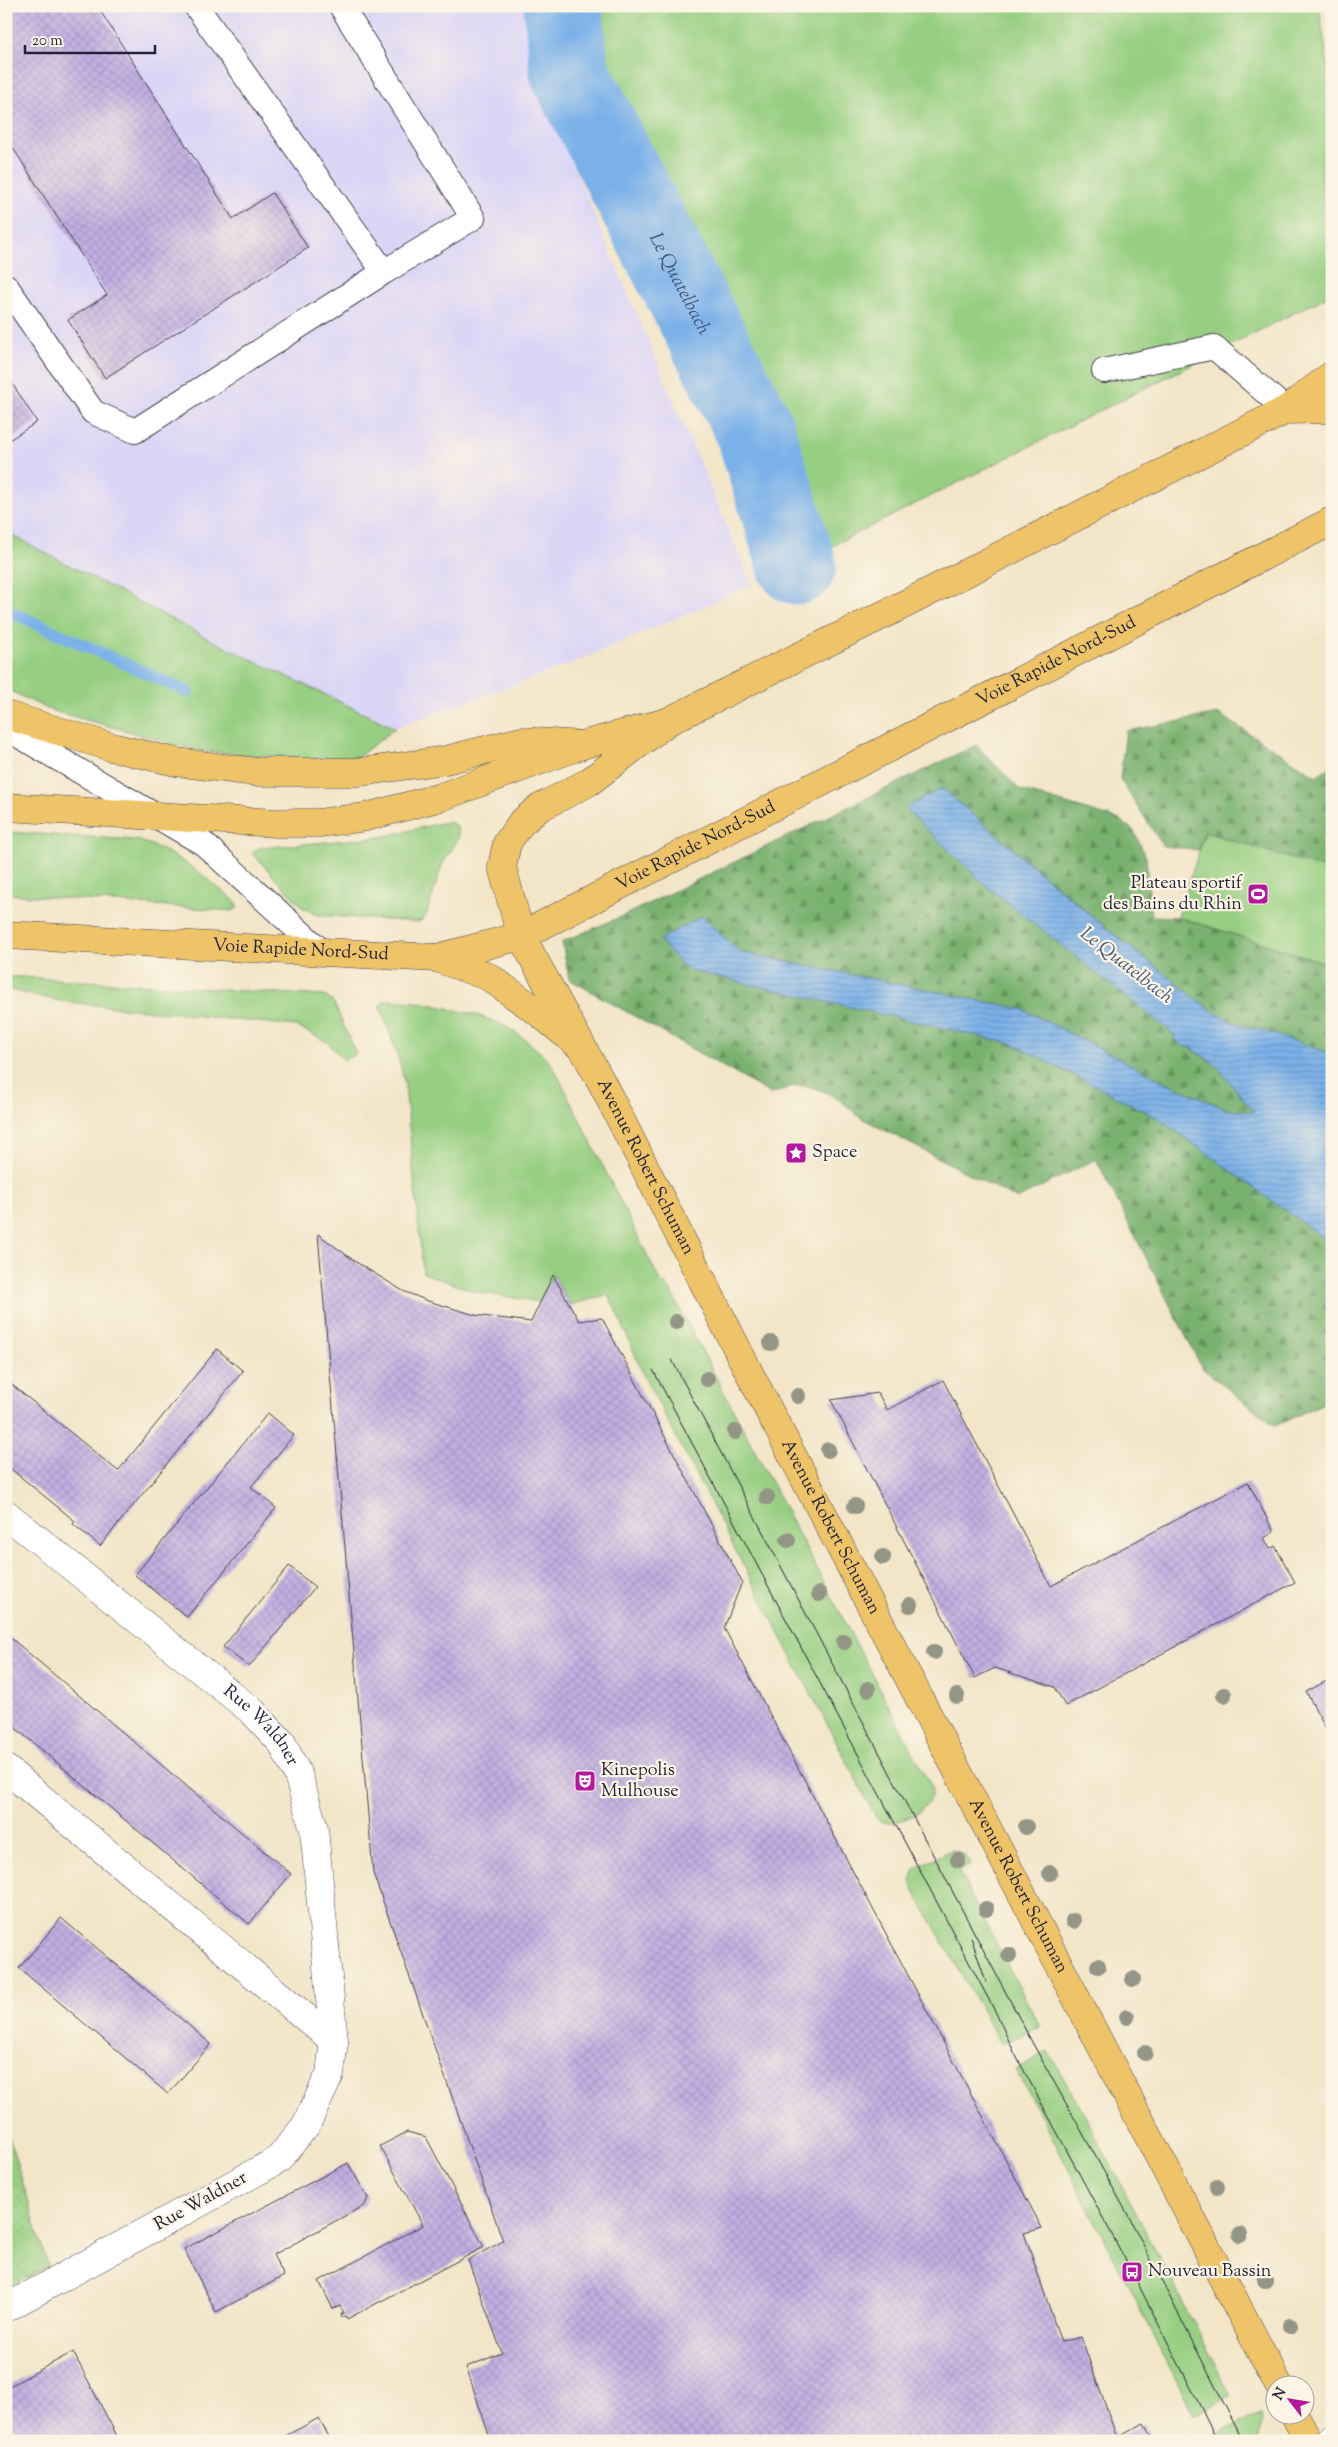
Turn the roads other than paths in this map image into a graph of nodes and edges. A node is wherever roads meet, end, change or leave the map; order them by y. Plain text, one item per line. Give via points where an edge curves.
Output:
1 (196, 6) edge
2 (341, 6) edge
3 (384, 272) junction
4 (6, 286) edge
5 (1104, 371) dead end
6 (1332, 375) edge
7 (1286, 410) junction
8 (1332, 410) edge
9 (1332, 521) edge
10 (6, 715) edge
11 (667, 722) junction
12 (6, 728) edge
13 (582, 745) junction
14 (6, 807) edge
15 (155, 816) junction
16 (6, 935) edge
17 (521, 936) junction
18 (321, 951) junction
19 (437, 958) junction
20 (582, 1048) junction
21 (6, 1514) edge
22 (6, 1769) edge
23 (334, 2041) junction
24 (6, 2308) edge
25 (1273, 2374) edge
26 (1300, 2424) edge
27 (1309, 2441) edge

1 - 3 lane
2 - 3 lane via 473,218
3 - 4 lane via 135,431 93,412
5 - 7 lane via 1214,347
6 - 7 main road
7 - 8 main road
7 - 11 main road
9 - 17 main road, Voie Rapide Nord-Sud
10 - 13 main road via 111,747 176,762 256,772 360,772 446,760 521,741
11 - 13 main road
11 - 17 main road, Avenue Robert Schuman via 589,782 539,808 521,823 507,843 502,867
12 - 15 lane
13 - 15 main road via 441,798 366,817 319,823 276,823
14 - 15 main road
15 - 18 lane via 204,844
16 - 18 main road, Voie Rapide Nord-Sud
17 - 19 main road, Voie Rapide Nord-Sud
17 - 20 main road, Avenue Robert Schuman
18 - 19 main road, Voie Rapide Nord-Sud
19 - 20 main road via 489,977
20 - 25 main road, Avenue Robert Schuman
21 - 23 street, Rue Waldner via 253,1712 282,1743 298,1775 314,1829
22 - 23 street
23 - 24 street, Rue Waldner via 330,2074 306,2125 278,2160
26 - 27 main road

